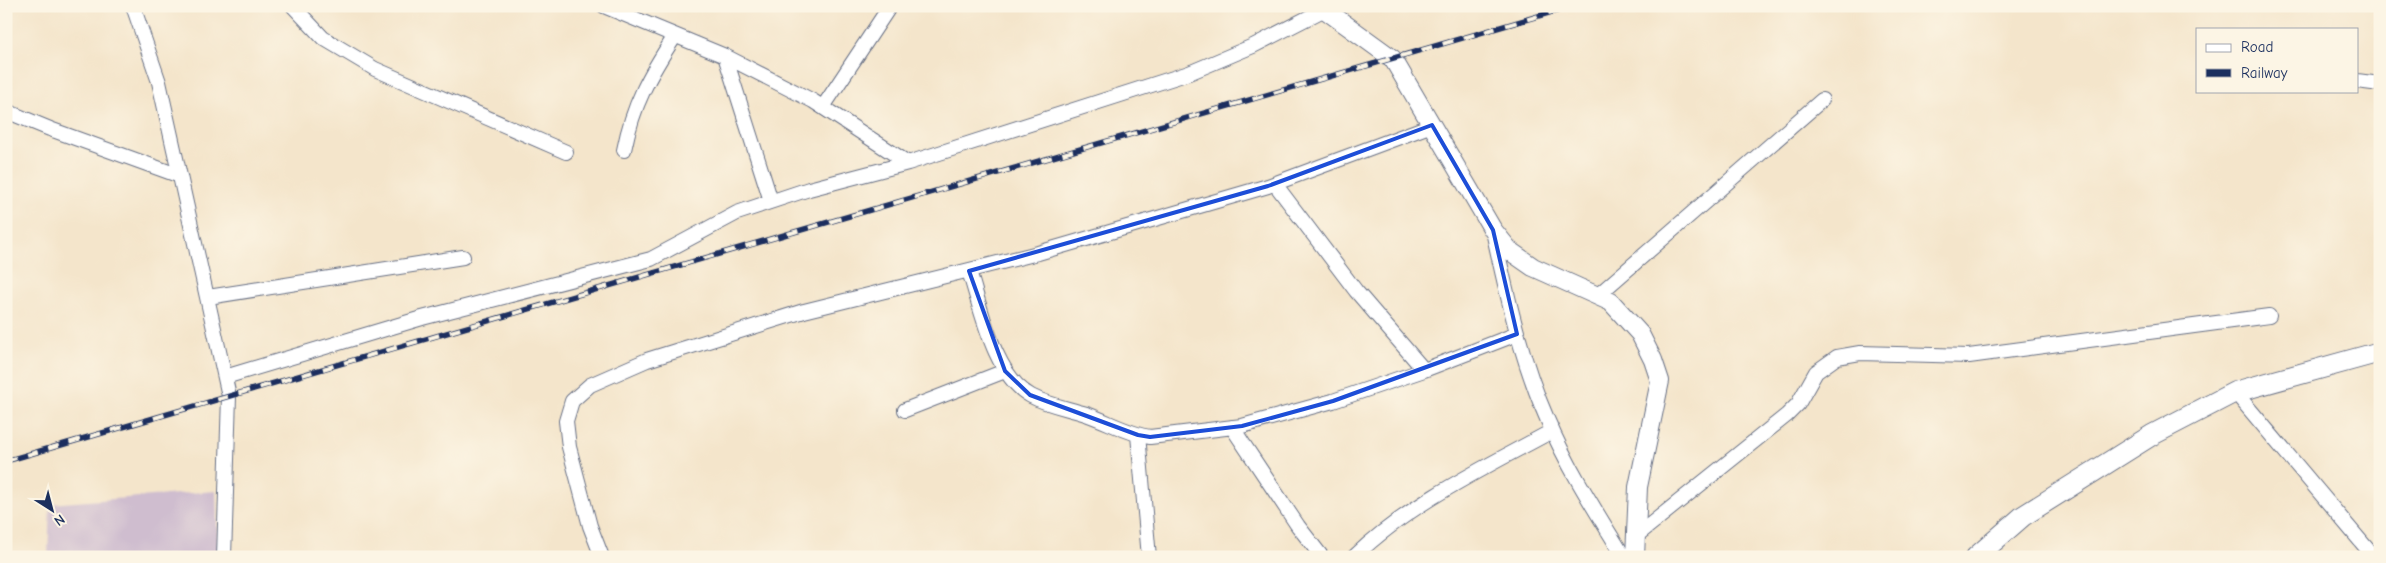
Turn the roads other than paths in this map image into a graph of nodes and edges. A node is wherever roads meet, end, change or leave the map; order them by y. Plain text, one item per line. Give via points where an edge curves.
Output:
1 (133, 6) edge
2 (293, 6) edge
3 (604, 6) edge
4 (890, 6) edge
5 (1322, 8) edge
6 (675, 36) junction
7 (725, 56) junction
8 (2358, 81) edge
9 (2380, 84) edge
10 (1822, 100) dead end
11 (822, 107) junction
12 (6, 111) edge
13 (1432, 125) junction
14 (624, 150) dead end
15 (566, 152) dead end
16 (908, 163) junction
17 (180, 176) junction
18 (1275, 184) junction
19 (771, 201) junction
20 (1493, 230) junction
21 (464, 257) dead end
22 (969, 271) junction
23 (1597, 296) junction
24 (208, 297) junction
25 (2269, 316) dead end
26 (1517, 334) junction
27 (2380, 352) edge
28 (1424, 370) junction
29 (1005, 371) junction
30 (225, 377) junction
31 (2235, 392) junction
32 (905, 410) dead end
33 (1232, 427) junction
34 (1552, 431) junction
35 (1138, 435) junction
36 (1636, 536) junction
37 (224, 557) edge
38 (602, 557) edge
39 (1149, 557) edge
40 (1322, 557) edge
41 (1354, 557) edge
42 (1624, 557) edge
43 (1635, 557) edge
44 (1976, 557) edge
45 (2374, 557) edge

1 - 17 street via 159,82
2 - 15 street via 324,38 375,69
3 - 6 street
4 - 11 street
5 - 13 street via 1393,59
5 - 16 street via 1253,46 1189,73
6 - 7 street
6 - 14 street via 643,87 634,108
7 - 11 street
7 - 19 street
8 - 9 street
10 - 23 street
11 - 16 street
12 - 17 street
13 - 18 street
13 - 20 street
16 - 19 street
17 - 24 street
18 - 22 street
18 - 28 street via 1356,291
19 - 30 street via 712,225 652,258 422,318
20 - 23 street via 1510,251 1533,267
20 - 26 street
21 - 24 street
22 - 29 street
22 - 38 street via 804,311 647,360 590,385 572,401 566,421 569,447 590,526
23 - 36 street via 1611,302 1640,334 1660,381 1638,487
24 - 30 street
25 - 36 street via 1969,356 1860,353 1837,357 1816,372 1798,404 1787,415
26 - 28 street
26 - 34 street
27 - 31 main road
28 - 33 street via 1333,401
29 - 32 street
29 - 35 street via 1017,386 1030,395
30 - 37 street via 229,396
31 - 44 main road via 2152,435 2031,511
31 - 45 street
33 - 35 street via 1150,437
33 - 40 street
34 - 41 street via 1405,516
34 - 42 street
35 - 39 street
36 - 43 street

